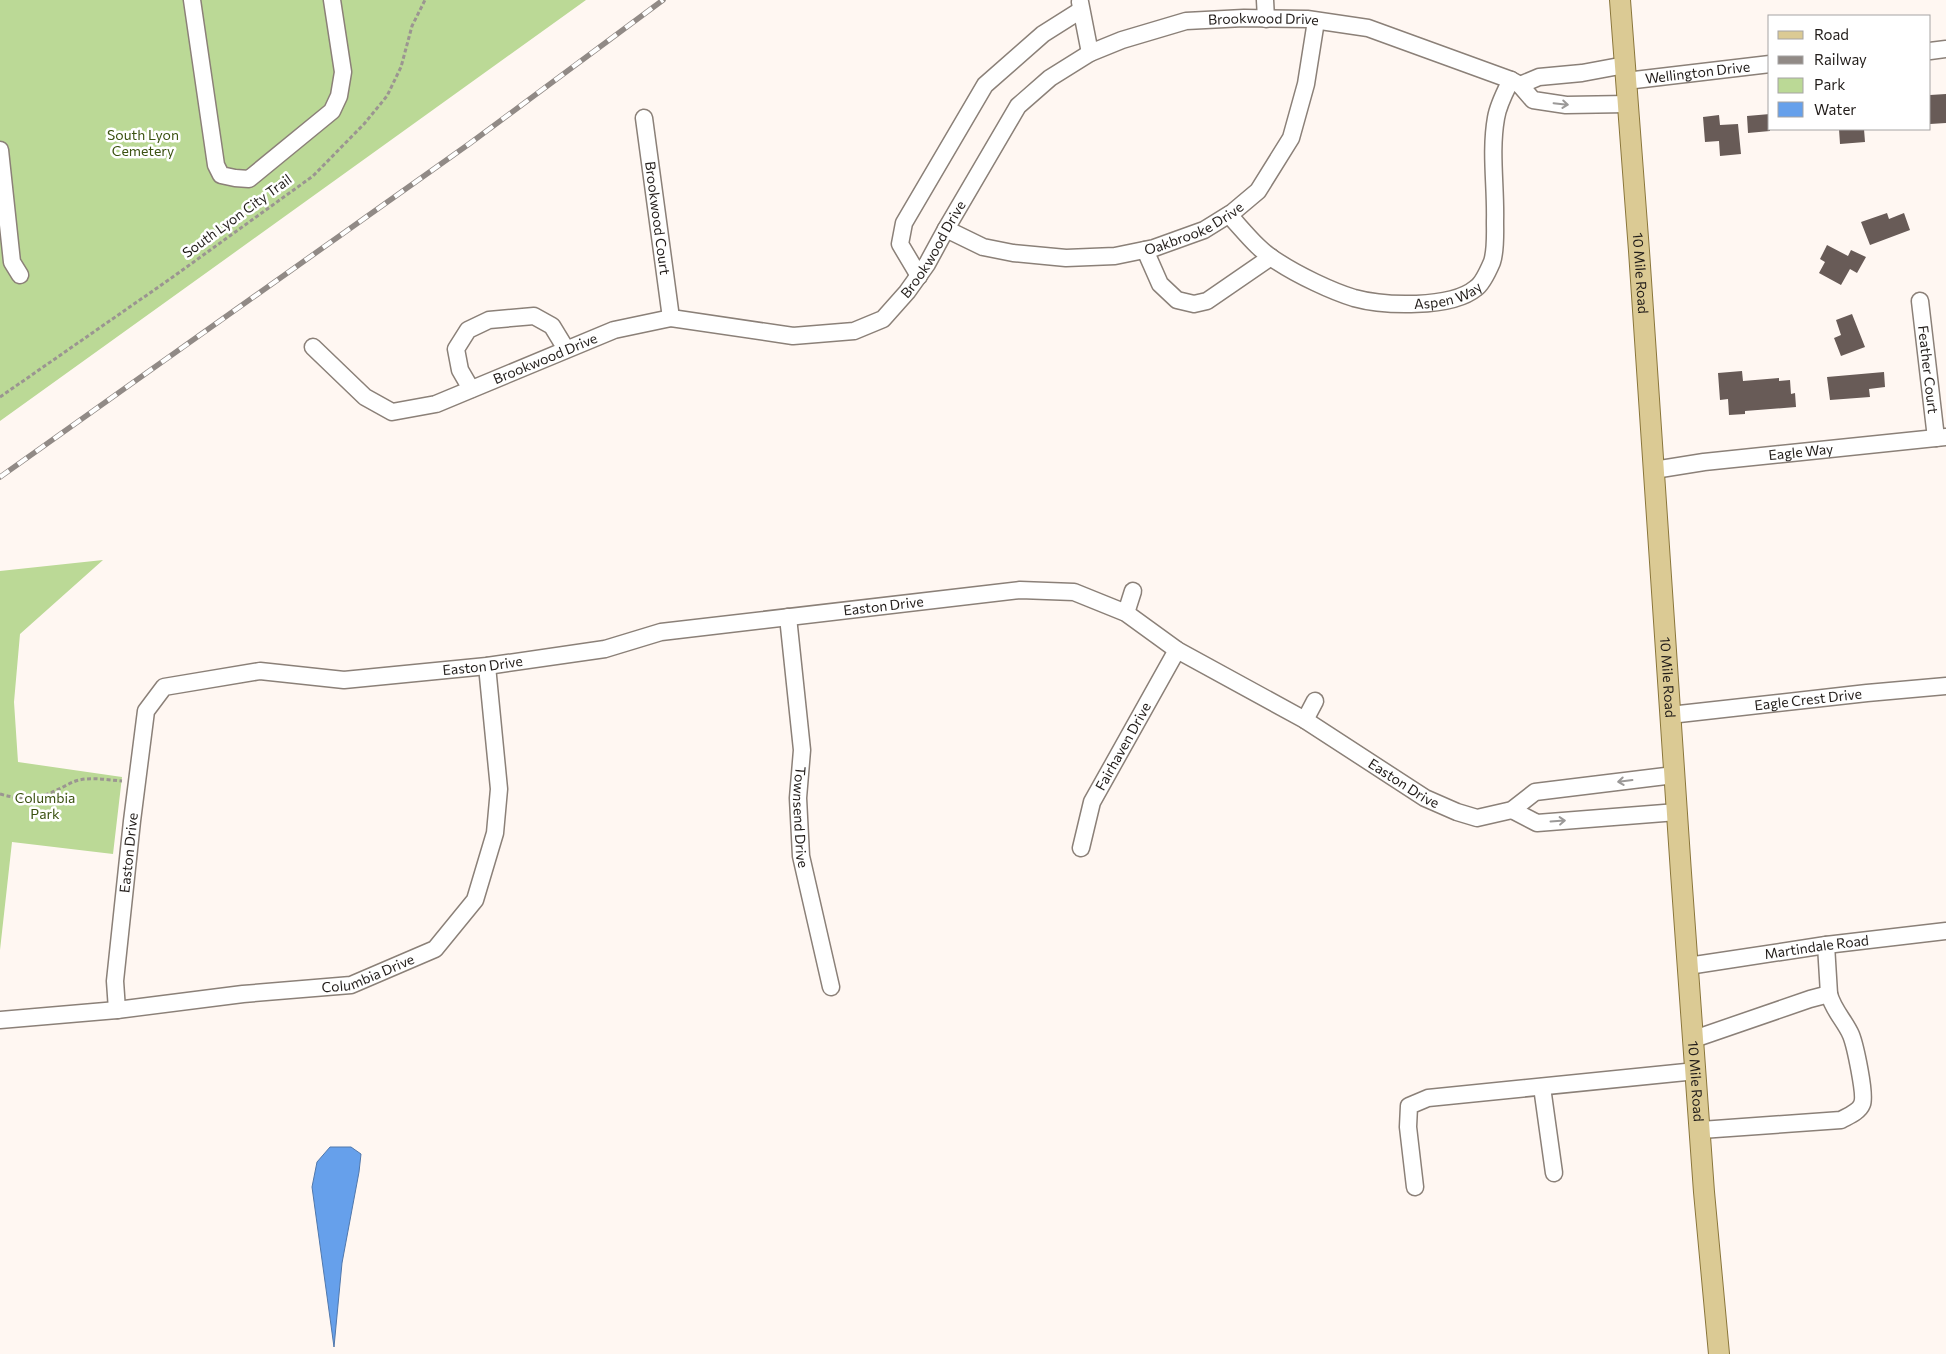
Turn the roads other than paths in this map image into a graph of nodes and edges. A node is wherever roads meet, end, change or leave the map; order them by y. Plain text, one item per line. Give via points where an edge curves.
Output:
1 (192, 0) edge
2 (332, 0) edge
3 (1265, 0) edge
4 (1620, 0) edge
5 (1081, 5) edge
6 (1266, 19) junction
7 (1316, 21) junction
8 (1946, 49) edge
9 (1931, 50) edge
10 (1090, 54) junction
11 (1768, 64) edge
12 (1625, 73) junction
13 (1516, 82) junction
14 (1628, 104) junction
15 (644, 118) dead end
16 (0, 150) edge
17 (1229, 215) junction
18 (946, 229) junction
19 (1144, 250) junction
20 (1271, 257) junction
21 (20, 275) dead end
22 (919, 276) junction
23 (1920, 301) dead end
24 (671, 318) junction
25 (313, 347) dead end
26 (566, 349) junction
27 (470, 389) junction
28 (1941, 438) edge
29 (1654, 470) junction
30 (1134, 591) dead end
31 (1126, 613) junction
32 (788, 617) junction
33 (1177, 650) junction
34 (487, 666) junction
35 (1946, 686) edge
36 (1315, 701) dead end
37 (1670, 715) junction
38 (1305, 720) junction
39 (1674, 775) junction
40 (1512, 810) junction
41 (1677, 812) junction
42 (1081, 848) dead end
43 (1946, 931) edge
44 (1826, 945) junction
45 (1688, 966) junction
46 (831, 986) dead end
47 (1829, 994) junction
48 (117, 1010) junction
49 (0, 1020) edge
50 (1694, 1040) junction
51 (1696, 1071) junction
52 (1542, 1087) junction
53 (1701, 1130) junction
54 (1554, 1174) dead end
55 (1415, 1187) dead end
56 (1719, 1354) edge

1 - 2 street via 216,165 221,175 236,178 249,178 332,111 339,96 343,72
3 - 6 street
4 - 12 main road, 10 Mile Road
5 - 10 street
5 - 22 street via 985,85 904,223 900,244
6 - 7 street, Brookwood Drive
6 - 10 street, Brookwood Drive via 1186,21 1122,40
7 - 13 street, Brookwood Drive via 1368,28
7 - 17 street, Oakbrooke Drive via 1306,84 1291,138 1258,190
8 - 9 street
10 - 18 street, Brookwood Drive via 1050,78 1018,106
11 - 12 street, Wellington Drive
12 - 13 street via 1582,73
12 - 14 main road, 10 Mile Road
13 -> 14 street, Brookwood Drive via 1533,100 1566,105
13 - 20 street, Aspen Way via 1499,106 1496,118 1493,144 1494,248 1492,262 1477,288 1456,298 1421,304 1386,304 1354,298
14 - 29 main road, 10 Mile Road
15 - 24 street, Brookwood Court
16 - 21 street via 12,262
17 - 19 street, Oakbrooke Drive via 1204,230
17 - 20 street, Aspen Way
18 - 19 street, Oakbrooke Drive via 983,247 1013,253 1066,258 1115,256
18 - 22 street, Brookwood Drive
19 - 20 street via 1160,284 1177,300 1194,304 1208,301
22 - 24 street, Brookwood Drive via 883,319 854,331 793,336
23 - 28 street, Feather Court
24 - 26 street, Brookwood Drive via 614,330
25 - 27 street, Brookwood Drive via 364,397 392,412 436,404
26 - 27 street, Brookwood Drive
26 - 27 street via 552,326 534,316 489,320 468,330 456,349 460,370
28 - 29 street, Eagle Way
29 - 37 main road, 10 Mile Road
30 - 31 street
31 - 32 street, Easton Drive via 1074,592 1020,590
31 - 33 street, Easton Drive
32 - 34 street, Easton Drive via 661,632 605,649
32 - 46 street, Townsend Drive via 802,750 798,798 801,856
33 - 38 street, Easton Drive
33 - 42 street, Fairhaven Drive via 1092,802
34 - 48 street, Columbia Drive via 499,789 495,833 475,900 435,949 351,985 243,994
34 - 48 street, Easton Drive via 344,680 260,671 164,687 146,712 116,981
35 - 37 street, Eagle Crest Drive
36 - 38 street
37 - 39 main road, 10 Mile Road
38 - 40 street, Easton Drive via 1425,798 1457,812 1477,818
39 -> 40 street, Easton Drive via 1535,792
39 - 41 main road, 10 Mile Road
40 -> 41 street via 1537,823
41 - 45 main road, 10 Mile Road
43 - 44 street, Martindale Road
44 - 45 street, Martindale Road
44 - 47 street
45 - 50 main road, 10 Mile Road
47 - 50 street
47 - 53 street via 1851,1035 1863,1088 1862,1104 1855,1112 1841,1120
48 - 49 street, Columbia Drive
50 - 51 main road, 10 Mile Road
51 - 52 street
51 - 53 main road, 10 Mile Road
52 - 54 street
52 - 55 street via 1428,1098 1409,1106 1408,1127
53 - 56 main road, 10 Mile Road

